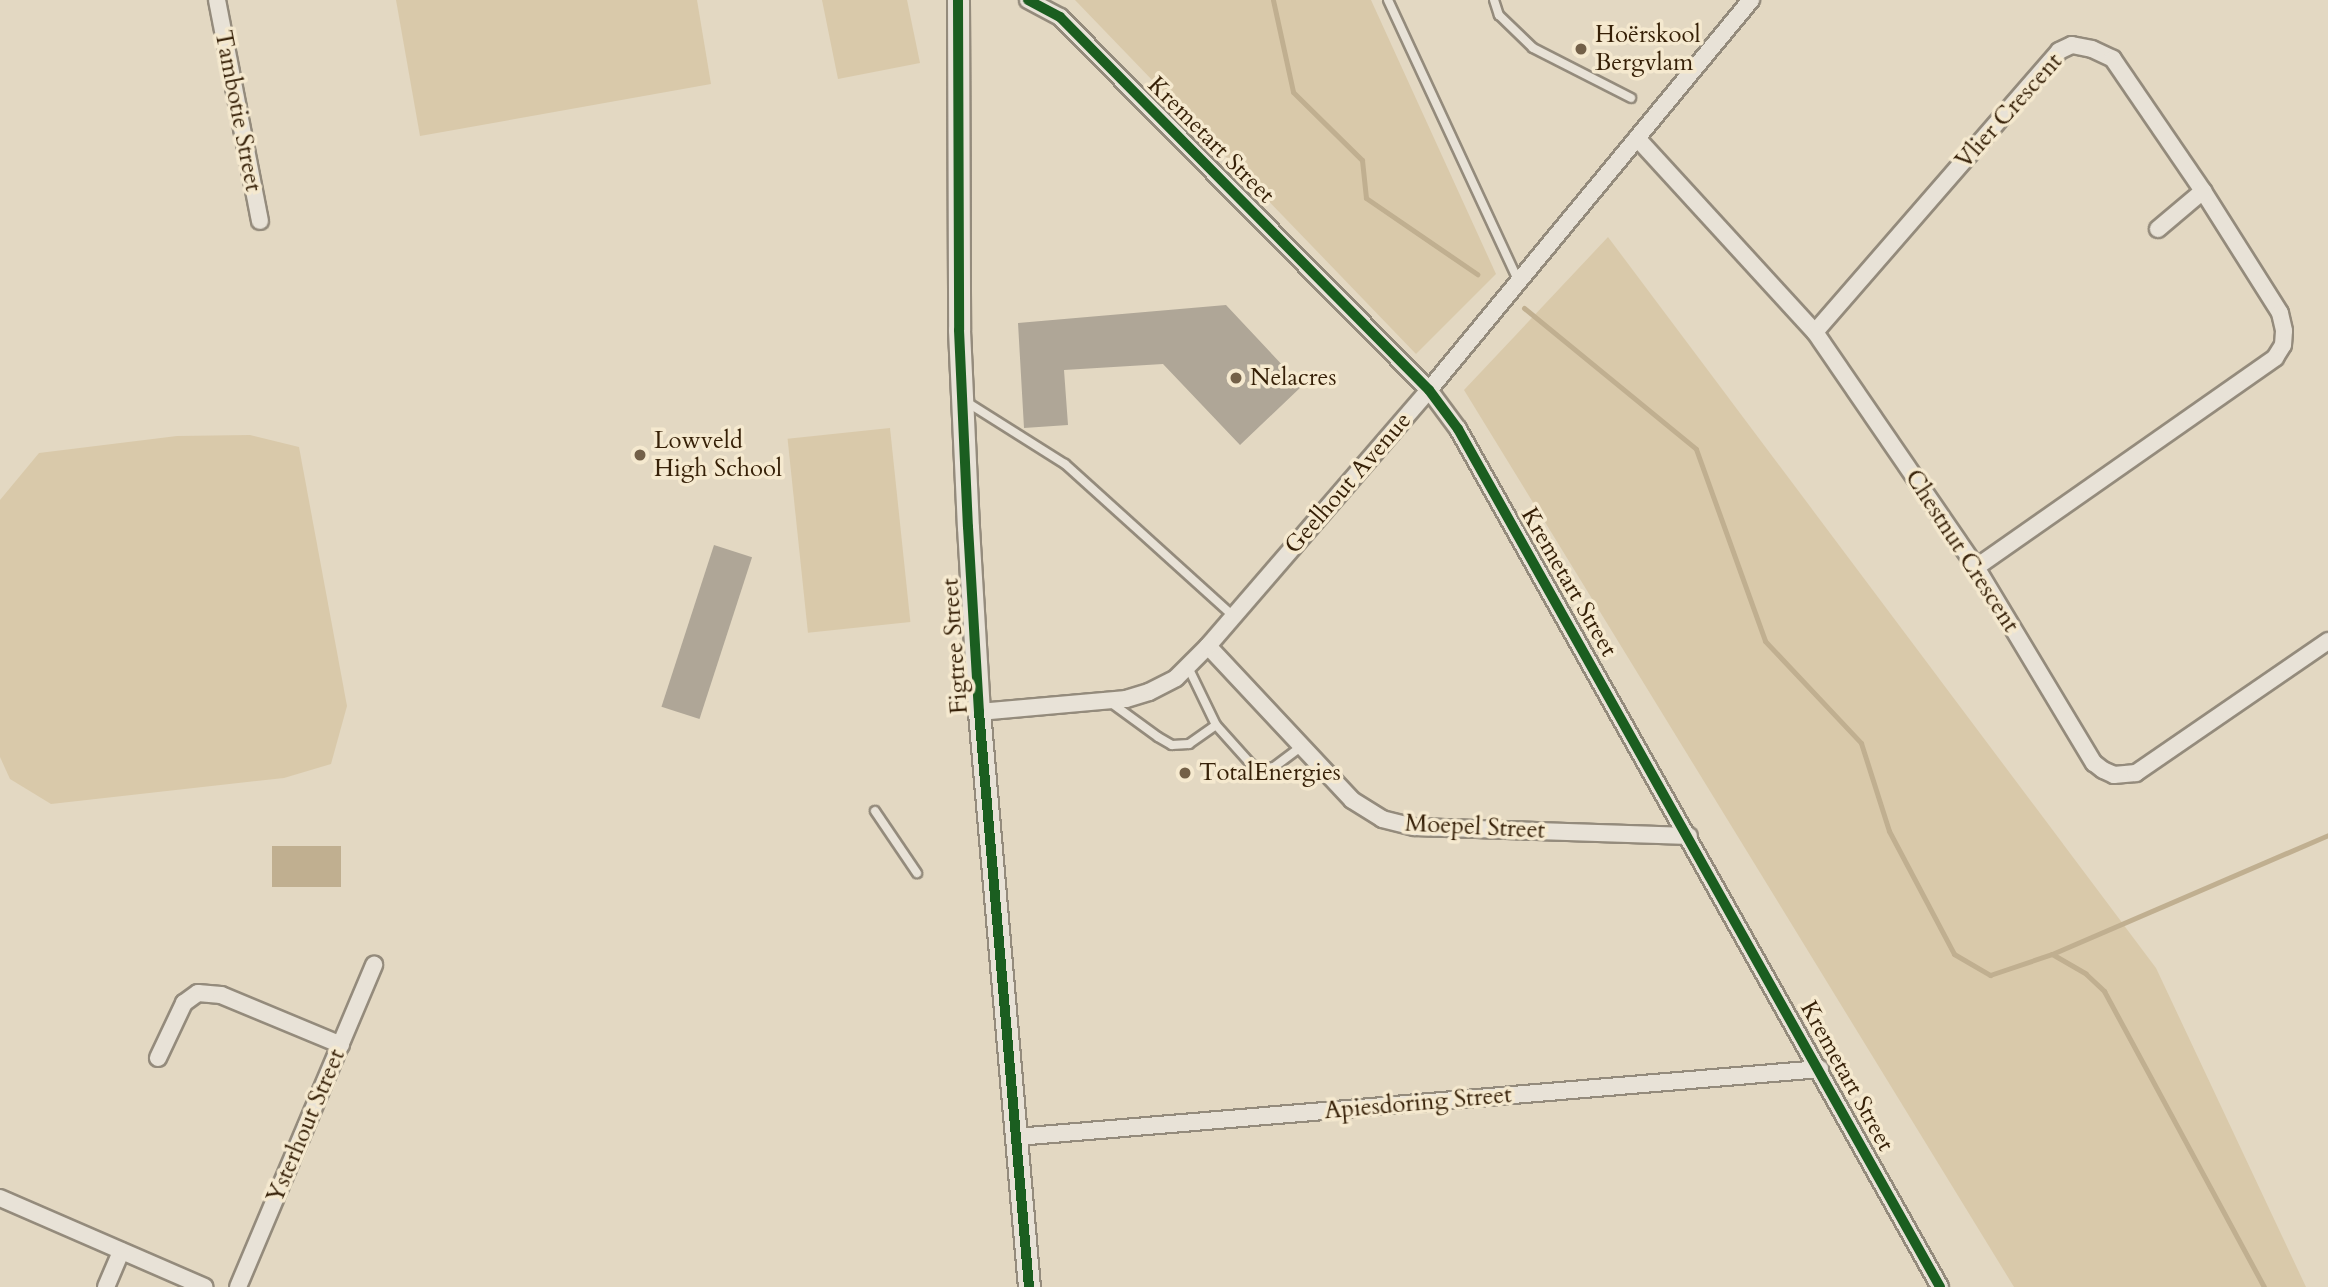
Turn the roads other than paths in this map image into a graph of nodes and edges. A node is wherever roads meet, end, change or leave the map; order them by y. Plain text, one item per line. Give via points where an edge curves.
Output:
1 (217, 0) edge
2 (958, 0) edge
3 (1028, 0) edge
4 (1388, 0) edge
5 (1494, 0) edge
6 (1751, 0) edge
7 (1631, 98) dead end
8 (1637, 138) junction
9 (2203, 191) junction
10 (260, 221) dead end
11 (2158, 229) dead end
12 (1519, 282) junction
13 (1815, 332) junction
14 (1429, 390) junction
15 (962, 399) junction
16 (1976, 567) junction
17 (1233, 616) junction
18 (2328, 641) edge
19 (1208, 646) junction
20 (1188, 666) junction
21 (1108, 700) junction
22 (979, 712) junction
23 (1216, 725) junction
24 (1302, 746) junction
25 (875, 811) dead end
26 (1689, 836) junction
27 (917, 873) dead end
28 (374, 964) dead end
29 (341, 1045) junction
30 (158, 1058) dead end
31 (1820, 1069) junction
32 (1017, 1137) junction
33 (0, 1198) edge
34 (121, 1251) junction
35 (106, 1287) edge
36 (205, 1287) edge
37 (238, 1287) edge
38 (1029, 1287) edge
39 (1940, 1287) edge

1 - 10 street, Tambotie Street
2 - 15 street, Figtree Street
3 - 14 street, Kremetart Street via 1060,17
4 - 12 lane
5 - 7 lane via 1499,15 1533,48
6 - 8 street, Geelhout Avenue
8 - 12 street, Geelhout Avenue
8 - 13 street, Chestnut Crescent
9 - 11 street
9 - 13 street, Vlier Crescent via 2113,59 2073,45 2059,51
9 - 16 street, Vlier Crescent via 2280,313 2283,345 2275,358
12 - 14 street, Geelhout Avenue
13 - 16 street, Chestnut Crescent
14 - 17 street, Geelhout Avenue
14 - 26 street, Kremetart Street via 1458,429
15 - 17 lane via 1065,464
15 - 22 street, Figtree Street
16 - 18 street, Chestnut Crescent via 2094,763 2114,775 2136,773
17 - 19 street, Geelhout Avenue
19 - 20 street, Geelhout Avenue
19 - 24 street, Moepel Street
20 - 21 street, Geelhout Avenue via 1149,692
20 - 23 lane
21 - 22 street, Geelhout Avenue
21 - 23 lane via 1172,745 1189,744
22 - 32 street, Figtree Street
23 - 24 lane via 1260,769 1274,767
24 - 26 street, Moepel Street via 1352,800 1382,819 1415,827
25 - 27 lane
26 - 31 street, Kremetart Street
28 - 29 street, Ysterhout Street
29 - 30 street via 221,995 198,993 184,1003
29 - 37 street, Ysterhout Street
31 - 32 street, Apiesdoring Street
31 - 39 street, Kremetart Street
32 - 38 street, Figtree Street
33 - 34 street
34 - 35 street
34 - 36 street

